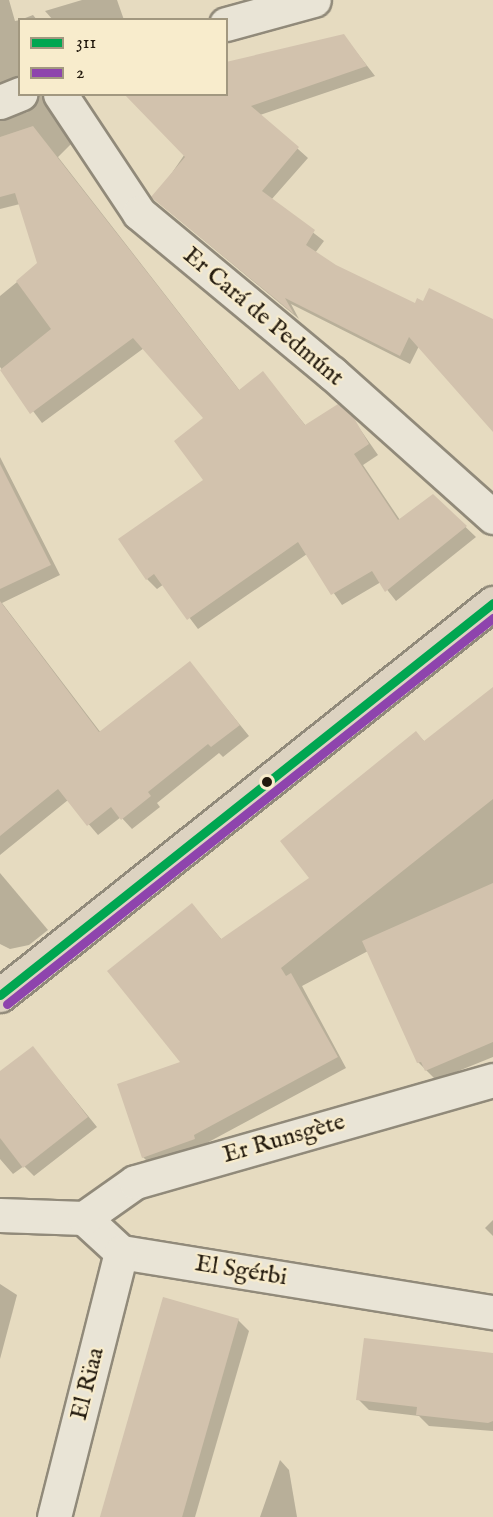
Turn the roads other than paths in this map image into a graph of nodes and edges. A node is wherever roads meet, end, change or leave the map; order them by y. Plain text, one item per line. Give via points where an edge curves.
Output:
1 (314, 0) edge
2 (228, 23) edge
3 (18, 95) edge
4 (61, 96) edge
5 (0, 102) edge
6 (493, 517) edge
7 (493, 603) edge
8 (0, 995) edge
9 (493, 1080) edge
10 (0, 1215) edge
11 (84, 1218) junction
12 (121, 1251) junction
13 (493, 1312) edge
14 (54, 1517) edge

1 - 2 street
3 - 5 street
4 - 6 street, Er Cará de Pedmúnt via 139,213 332,373
7 - 8 main road
9 - 11 street, Er Runsgète via 135,1182
10 - 11 street
11 - 12 street
12 - 13 street, El Sgérbi
12 - 14 street, El Rïaa

